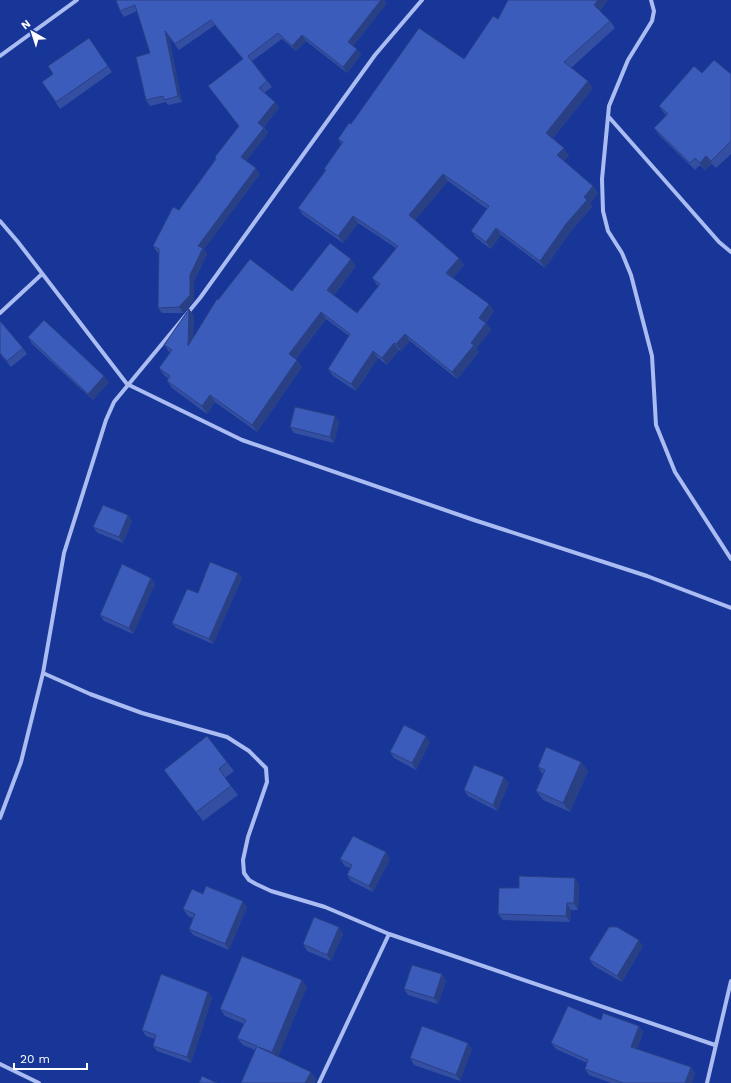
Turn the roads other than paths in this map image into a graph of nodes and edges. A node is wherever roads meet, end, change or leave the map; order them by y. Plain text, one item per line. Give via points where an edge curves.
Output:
1 (77, 0) edge
2 (422, 0) edge
3 (651, 0) edge
4 (0, 56) edge
5 (608, 116) junction
6 (0, 221) edge
7 (731, 252) edge
8 (42, 274) junction
9 (0, 313) edge
10 (127, 384) junction
11 (731, 559) edge
12 (731, 608) edge
13 (43, 673) junction
14 (0, 818) edge
15 (389, 934) junction
16 (731, 981) edge
17 (715, 1045) junction
18 (0, 1064) edge
19 (39, 1083) edge
20 (319, 1083) edge
21 (707, 1083) edge

1 - 4 street
2 - 10 street via 375,55 200,298
3 - 5 street via 654,10 652,21 628,60 609,106
5 - 7 street via 719,242
5 - 11 street via 602,179 603,211 608,231 622,252 631,275 652,356 656,425 675,472
6 - 8 street
8 - 9 street
8 - 10 street
10 - 12 street via 242,440 647,576
10 - 13 street via 114,402 106,420 64,553
13 - 14 street via 21,762
13 - 15 street via 142,713 227,737 249,751 266,768 267,782 242,860 244,873 249,880 262,888 325,907
15 - 17 street
15 - 20 street
16 - 17 street
17 - 21 street
18 - 19 street

